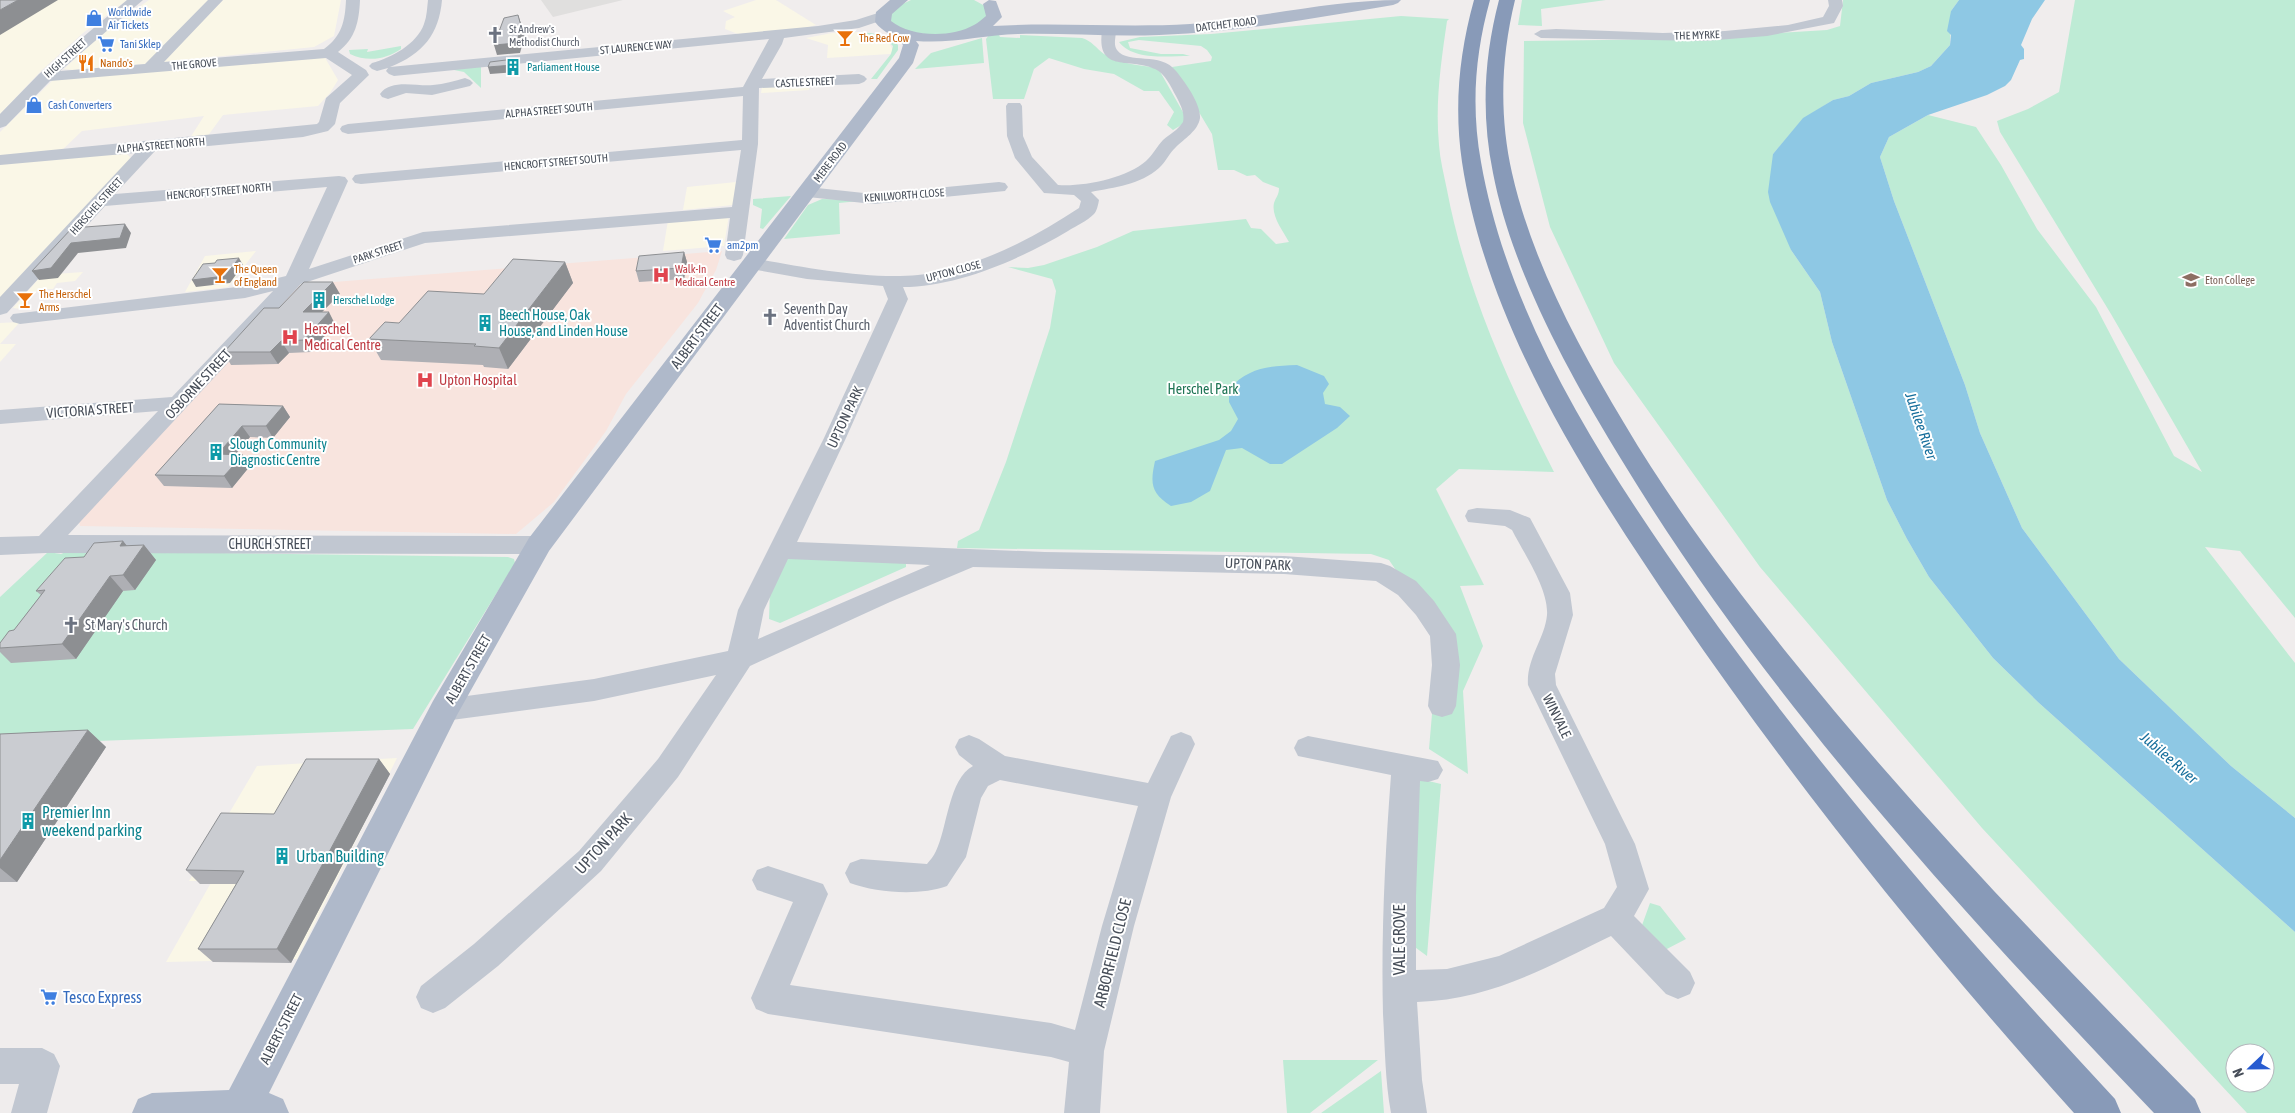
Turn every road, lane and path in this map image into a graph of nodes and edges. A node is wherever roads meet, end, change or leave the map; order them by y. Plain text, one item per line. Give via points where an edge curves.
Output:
1 (136, 0) edge
2 (216, 0) edge
3 (353, 0) edge
4 (435, 0) edge
5 (1482, 0) edge
6 (1507, 0) edge
7 (1835, 0) edge
8 (1388, 1) edge
9 (988, 2) edge
10 (889, 5) edge
11 (818, 30) junction
12 (1058, 30) junction
13 (1109, 31) junction
14 (776, 34) junction
15 (900, 34) junction
16 (963, 34) junction
17 (1541, 34) dead end
18 (328, 53) junction
19 (907, 60) junction
20 (150, 69) junction
21 (375, 71) junction
22 (44, 77) junction
23 (859, 79) dead end
24 (751, 88) junction
25 (469, 93) junction
26 (388, 94) dead end
27 (1014, 106) dead end
28 (0, 123) edge
29 (348, 128) dead end
30 (750, 144) junction
31 (150, 146) junction
32 (0, 160) edge
33 (361, 179) dead end
34 (339, 181) joint
35 (999, 187) dead end
36 (1080, 191) junction
37 (808, 192) junction
38 (100, 201) junction
39 (741, 212) junction
40 (743, 260) junction
41 (294, 280) junction
42 (890, 281) junction
43 (0, 310) edge
44 (20, 318) dead end
45 (179, 403) junction
46 (0, 417) edge
47 (1476, 516) dead end
48 (46, 544) junction
49 (539, 545) junction
50 (0, 546) edge
51 (779, 550) junction
52 (973, 558) junction
53 (740, 659) junction
54 (1442, 706) dead end
55 (444, 710) junction
56 (1181, 744) dead end
57 (969, 747) dead end
58 (1308, 748) dead end
59 (998, 767) junction
60 (1156, 797) junction
61 (861, 873) dead end
62 (768, 880) dead end
63 (1615, 918) junction
64 (1678, 984) dead end
65 (1399, 986) junction
66 (433, 997) dead end
67 (1087, 1051) junction
68 (0, 1066) edge
69 (2174, 1106) edge
70 (2096, 1108) edge
71 (249, 1112) edge
72 (29, 1113) edge
73 (152, 1113) edge
74 (1082, 1113) edge
75 (1409, 1113) edge

1 - 22 street, HIGH STREET via 92,33
2 - 20 street
3 - 18 street via 348,34
4 - 21 street via 430,28 409,50
5 - 70 highway via 1466,70 1467,126 1476,184 1485,222 1508,288 1568,417 1635,528 1776,729 1903,889
6 - 69 highway via 1497,38 1493,86 1501,169 1527,253 1553,316 1614,427 1687,542 1800,692 1953,872 2039,967
7 - 17 street, THE MYRKE via 1836,6 1828,20 1797,29 1663,37
8 - 13 main road, DATCHET ROAD via 1203,27
9 - 12 main road, DATCHET ROAD via 1022,21
9 - 16 main road via 994,17 986,25
10 - 11 street, ST LAURENCE WAY via 859,24
10 - 15 main road via 882,22
11 - 14 street, ST LAURENCE WAY
11 - 15 street, ST LAURENCE WAY
12 - 13 main road, DATCHET ROAD
12 - 16 main road, DATCHET ROAD
13 - 36 street via 1107,46 1112,54 1127,61 1167,68 1191,109 1192,119 1149,168 1114,183
14 - 21 street, ST LAURENCE WAY
14 - 24 street via 775,44
15 - 16 main road via 928,38
15 - 19 main road via 911,45
16 - 19 main road via 932,45
18 - 20 street, THE GROVE
18 - 21 street via 348,68
19 - 37 main road, MERE ROAD
20 - 22 street, THE GROVE
21 - 31 street, ALPHA STREET NORTH via 330,110 327,124 322,128
22 - 28 street, HIGH STREET
23 - 24 street, CASTLE STREET
24 - 25 street, ALPHA STREET SOUTH
24 - 30 street, ALBERT STREET
25 - 26 street via 405,88
25 - 29 street, ALPHA STREET SOUTH
27 - 36 street via 1015,136 1024,158 1050,189
30 - 33 street, HENCROFT STREET SOUTH
30 - 39 street, ALBERT STREET
31 - 32 street, ALPHA STREET NORTH
31 - 38 street, HERSCHEL STREET
34 - 38 street, HENCROFT STREET NORTH
34 - 41 street, OSBORNE STREET
35 - 37 street, KENILWORTH CLOSE via 873,199
36 - 42 street, UPTON CLOSE via 1090,200 1087,211 1060,230 955,273 922,280
37 - 40 main road, MERE ROAD
38 - 43 street, HERSCHEL STREET
39 - 40 street, ALBERT STREET
39 - 41 street, PARK STREET via 423,238
40 - 42 street, UPTON CLOSE via 820,276
40 - 49 main road, ALBERT STREET
41 - 44 street, PARK STREET via 245,292
41 - 45 street, OSBORNE STREET
42 - 51 street, UPTON PARK via 898,299
45 - 46 street, VICTORIA STREET
45 - 48 street, OSBORNE STREET
47 - 63 street, WINVALE via 1510,518 1521,524 1557,594 1560,615 1541,674 1542,685 1620,844 1633,889
48 - 49 street, CHURCH STREET
48 - 50 street, CHURCH STREET
49 - 55 main road, ALBERT STREET
51 - 52 street, UPTON PARK
51 - 53 street, UPTON PARK via 751,610
52 - 53 street, UPTON PARK via 881,594
52 - 54 street, UPTON PARK via 1275,564 1381,572 1406,588 1426,608 1443,634 1446,665
53 - 55 street via 594,690
53 - 66 street, UPTON PARK via 668,768 590,861 486,955
55 - 71 main road, ALBERT STREET
56 - 60 street, ARBORFIELD CLOSE
57 - 59 street
58 - 65 street, VALE GROVE via 1417,768 1398,896
59 - 60 street
59 - 61 street via 978,777 970,790 950,857 936,876 921,879
60 - 67 street, ARBORFIELD CLOSE via 1118,926
62 - 67 street via 812,894 768,998 1051,1040
63 - 64 street
63 - 65 street via 1503,971 1447,985
65 - 75 street, VALE GROVE via 1404,1092
67 - 74 street, ARBORFIELD CLOSE
68 - 72 street via 42,1066
71 - 73 main road

